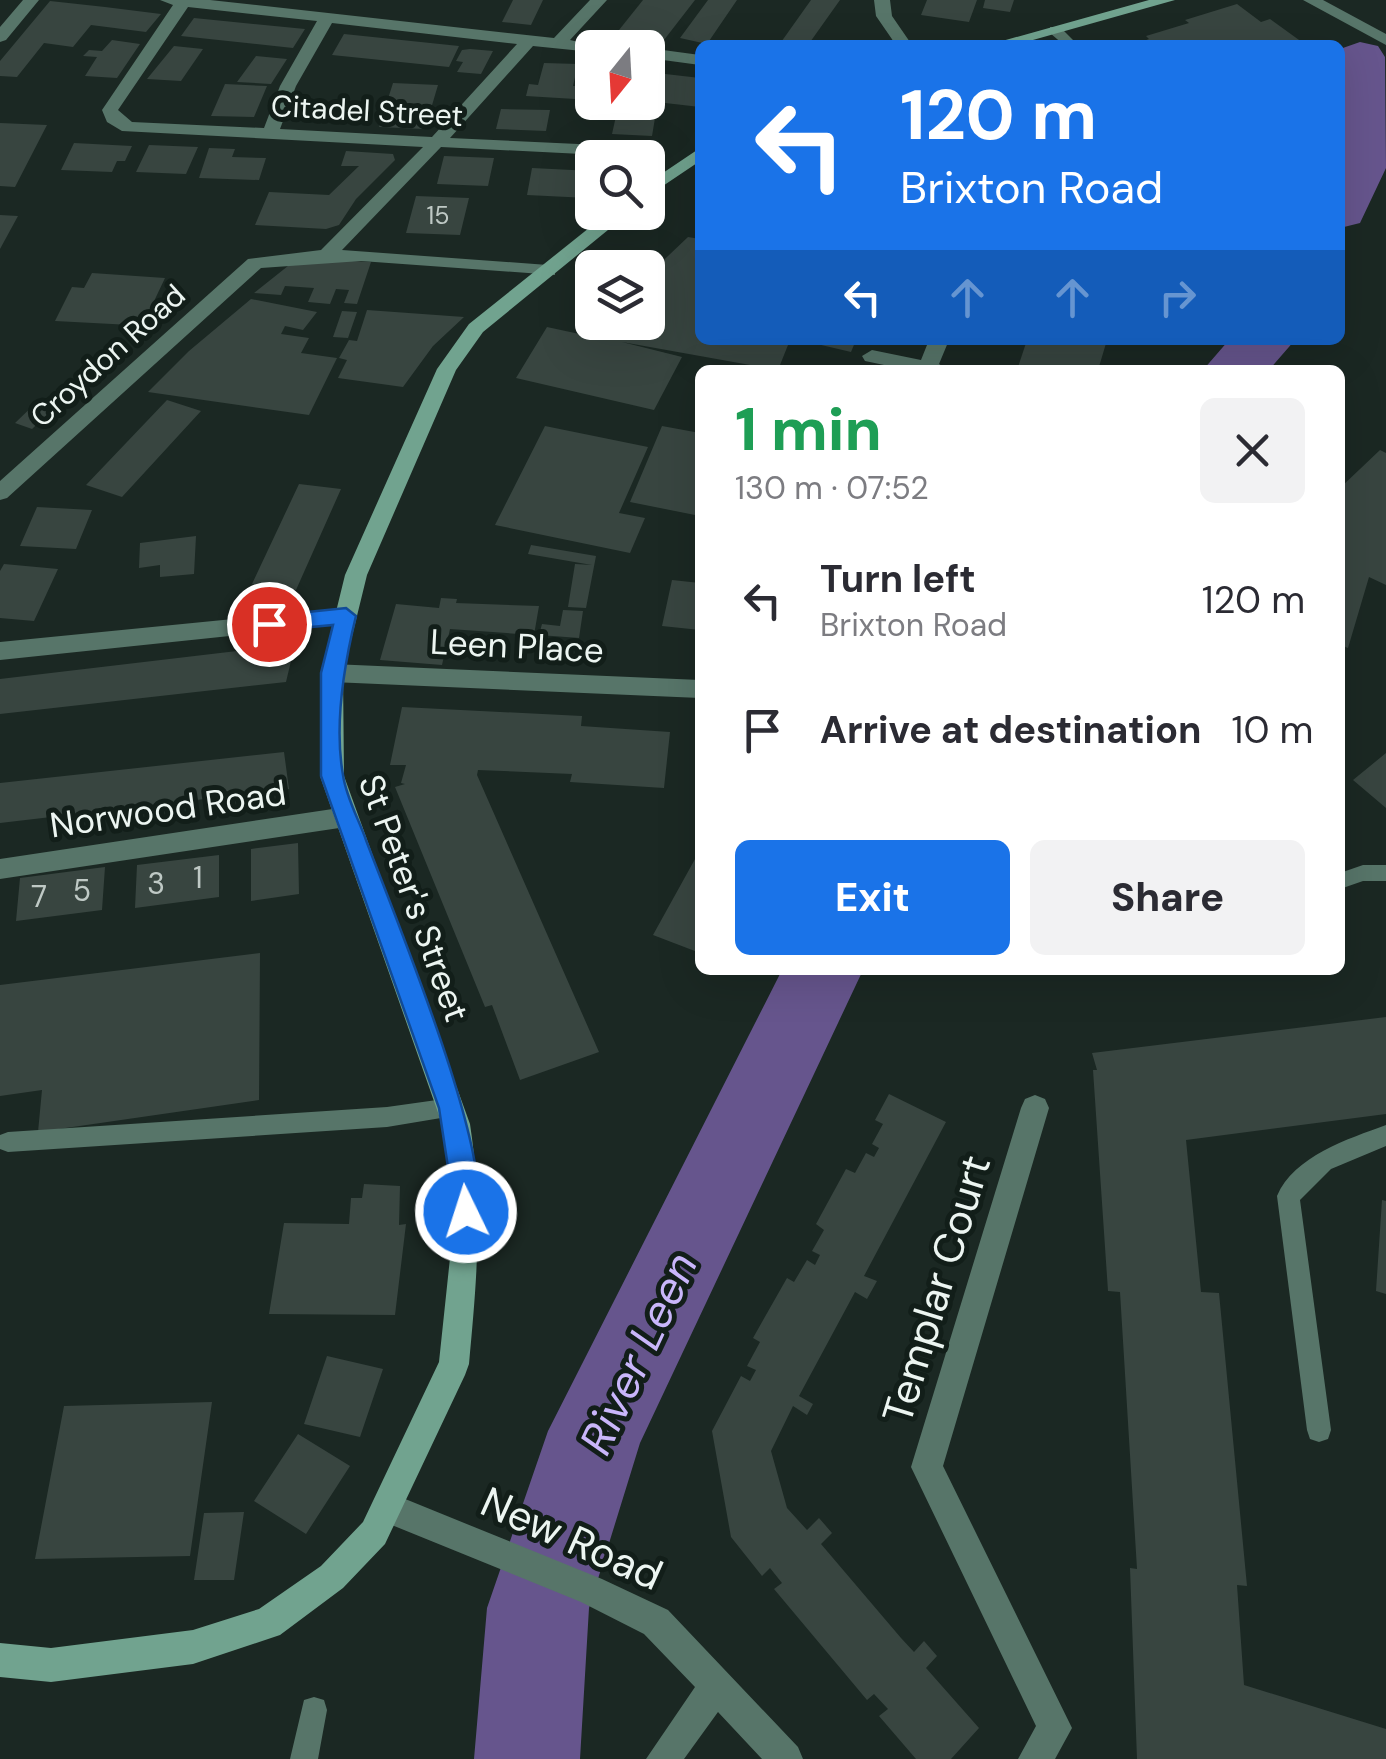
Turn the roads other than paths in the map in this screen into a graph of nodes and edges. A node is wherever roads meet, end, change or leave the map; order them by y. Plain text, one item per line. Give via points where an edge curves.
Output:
1 (31, 0) edge
2 (372, 0) edge
3 (599, 0) edge
4 (882, 0) edge
5 (1168, 0) edge
6 (1311, 0) edge
7 (176, 1) edge
8 (327, 18) junction
9 (360, 21) junction
10 (1055, 30) junction
11 (0, 37) edge
12 (529, 40) junction
13 (901, 40) edge
14 (1016, 40) edge
15 (1066, 40) edge
16 (1386, 40) edge
17 (559, 43) junction
18 (575, 45) edge
19 (665, 56) edge
20 (695, 59) edge
21 (270, 134) junction
22 (438, 142) junction
23 (575, 148) edge
24 (695, 158) edge
25 (665, 179) edge
26 (599, 230) edge
27 (326, 255) junction
28 (548, 271) junction
29 (872, 356) dead end
30 (914, 365) edge
31 (0, 494) edge
32 (346, 616) junction
33 (0, 652) edge
34 (332, 673) junction
35 (695, 689) edge
36 (346, 818) junction
37 (0, 869) edge
38 (1386, 873) edge
39 (1345, 879) edge
40 (451, 1108) junction
41 (1036, 1108) dead end
42 (1386, 1136) edge
43 (8, 1142) dead end
44 (1319, 1430) dead end
45 (388, 1508) junction
46 (0, 1660) edge
47 (715, 1687) junction
48 (314, 1710) dead end
49 (304, 1759) edge
50 (663, 1759) edge
51 (786, 1759) edge
52 (1034, 1759) edge

1 - 11 street
2 - 9 street
3 - 17 street
4 - 13 street
5 - 10 street
6 - 16 street
7 - 8 street
7 - 21 street, Citadel Street via 110,110 113,118 128,127
8 - 9 street
8 - 21 street via 288,86
9 - 12 street
10 - 14 street
10 - 15 lane
12 - 17 street
12 - 22 street
17 - 18 street
19 - 20 street
21 - 22 street, Citadel Street
22 - 23 street, Citadel Street
22 - 27 street
24 - 25 street
26 - 28 street, St Peter's Street
27 - 28 street
27 - 31 street, Croydon Road via 255,262
28 - 32 street, St Peter's Street via 476,328 447,369 380,516
29 - 30 street
32 - 33 street
32 - 34 street, St Peter's Street
34 - 35 street, Leen Place
34 - 36 street, St Peter's Street via 332,776
36 - 37 street, Norwood Road
36 - 40 street, St Peter's Street
38 - 39 lane
40 - 43 lane
40 - 45 street, St Peter's Street via 465,1184 466,1240 454,1364
41 - 52 street, Templar Court via 927,1467 1055,1728
42 - 44 lane via 1323,1162 1288,1196
45 - 46 street, St Peter's Street via 332,1577 268,1623 193,1647 51,1665
45 - 47 street, New Road via 656,1622
47 - 50 street
47 - 51 street, New Road
48 - 49 lane

